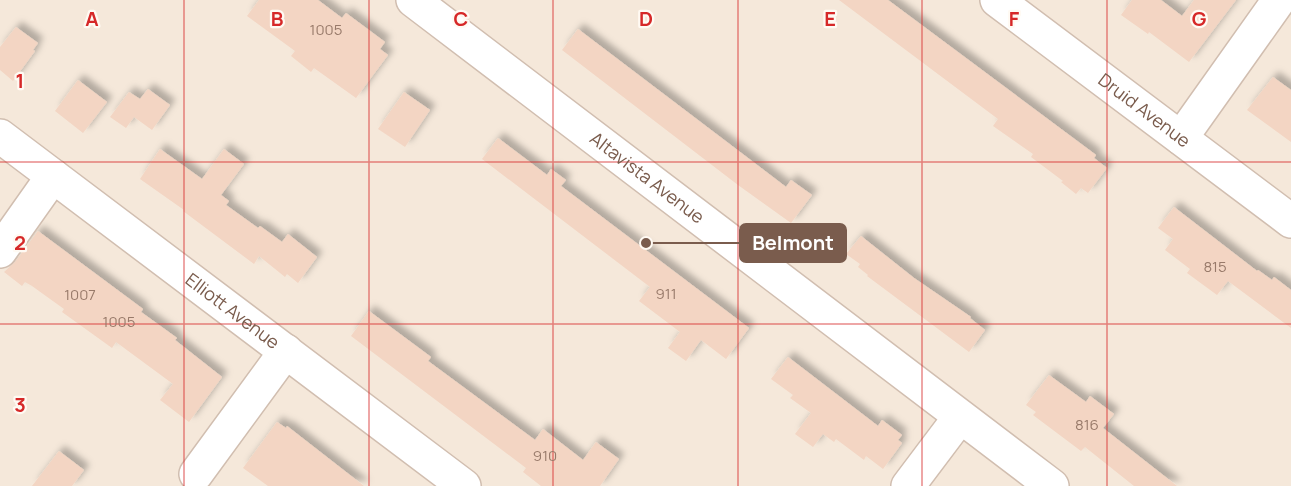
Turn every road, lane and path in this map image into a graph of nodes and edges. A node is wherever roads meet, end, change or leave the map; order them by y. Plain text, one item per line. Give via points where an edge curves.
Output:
1 (413, 0) edge
2 (997, 0) edge
3 (1279, 0) edge
4 (0, 136) edge
5 (1181, 138) junction
6 (53, 176) junction
7 (1291, 221) edge
8 (0, 251) edge
9 (286, 351) junction
10 (960, 417) junction
11 (196, 474) dead end
12 (464, 486) edge
13 (908, 486) edge
14 (1052, 486) edge

1 - 10 street, Altavista Avenue
2 - 5 street, Druid Avenue
3 - 5 street
4 - 6 street, Elliott Avenue
5 - 7 street, Druid Avenue
6 - 8 street
6 - 9 street, Elliott Avenue
9 - 11 street
9 - 12 street, Elliott Avenue
10 - 13 street
10 - 14 street, Altavista Avenue

